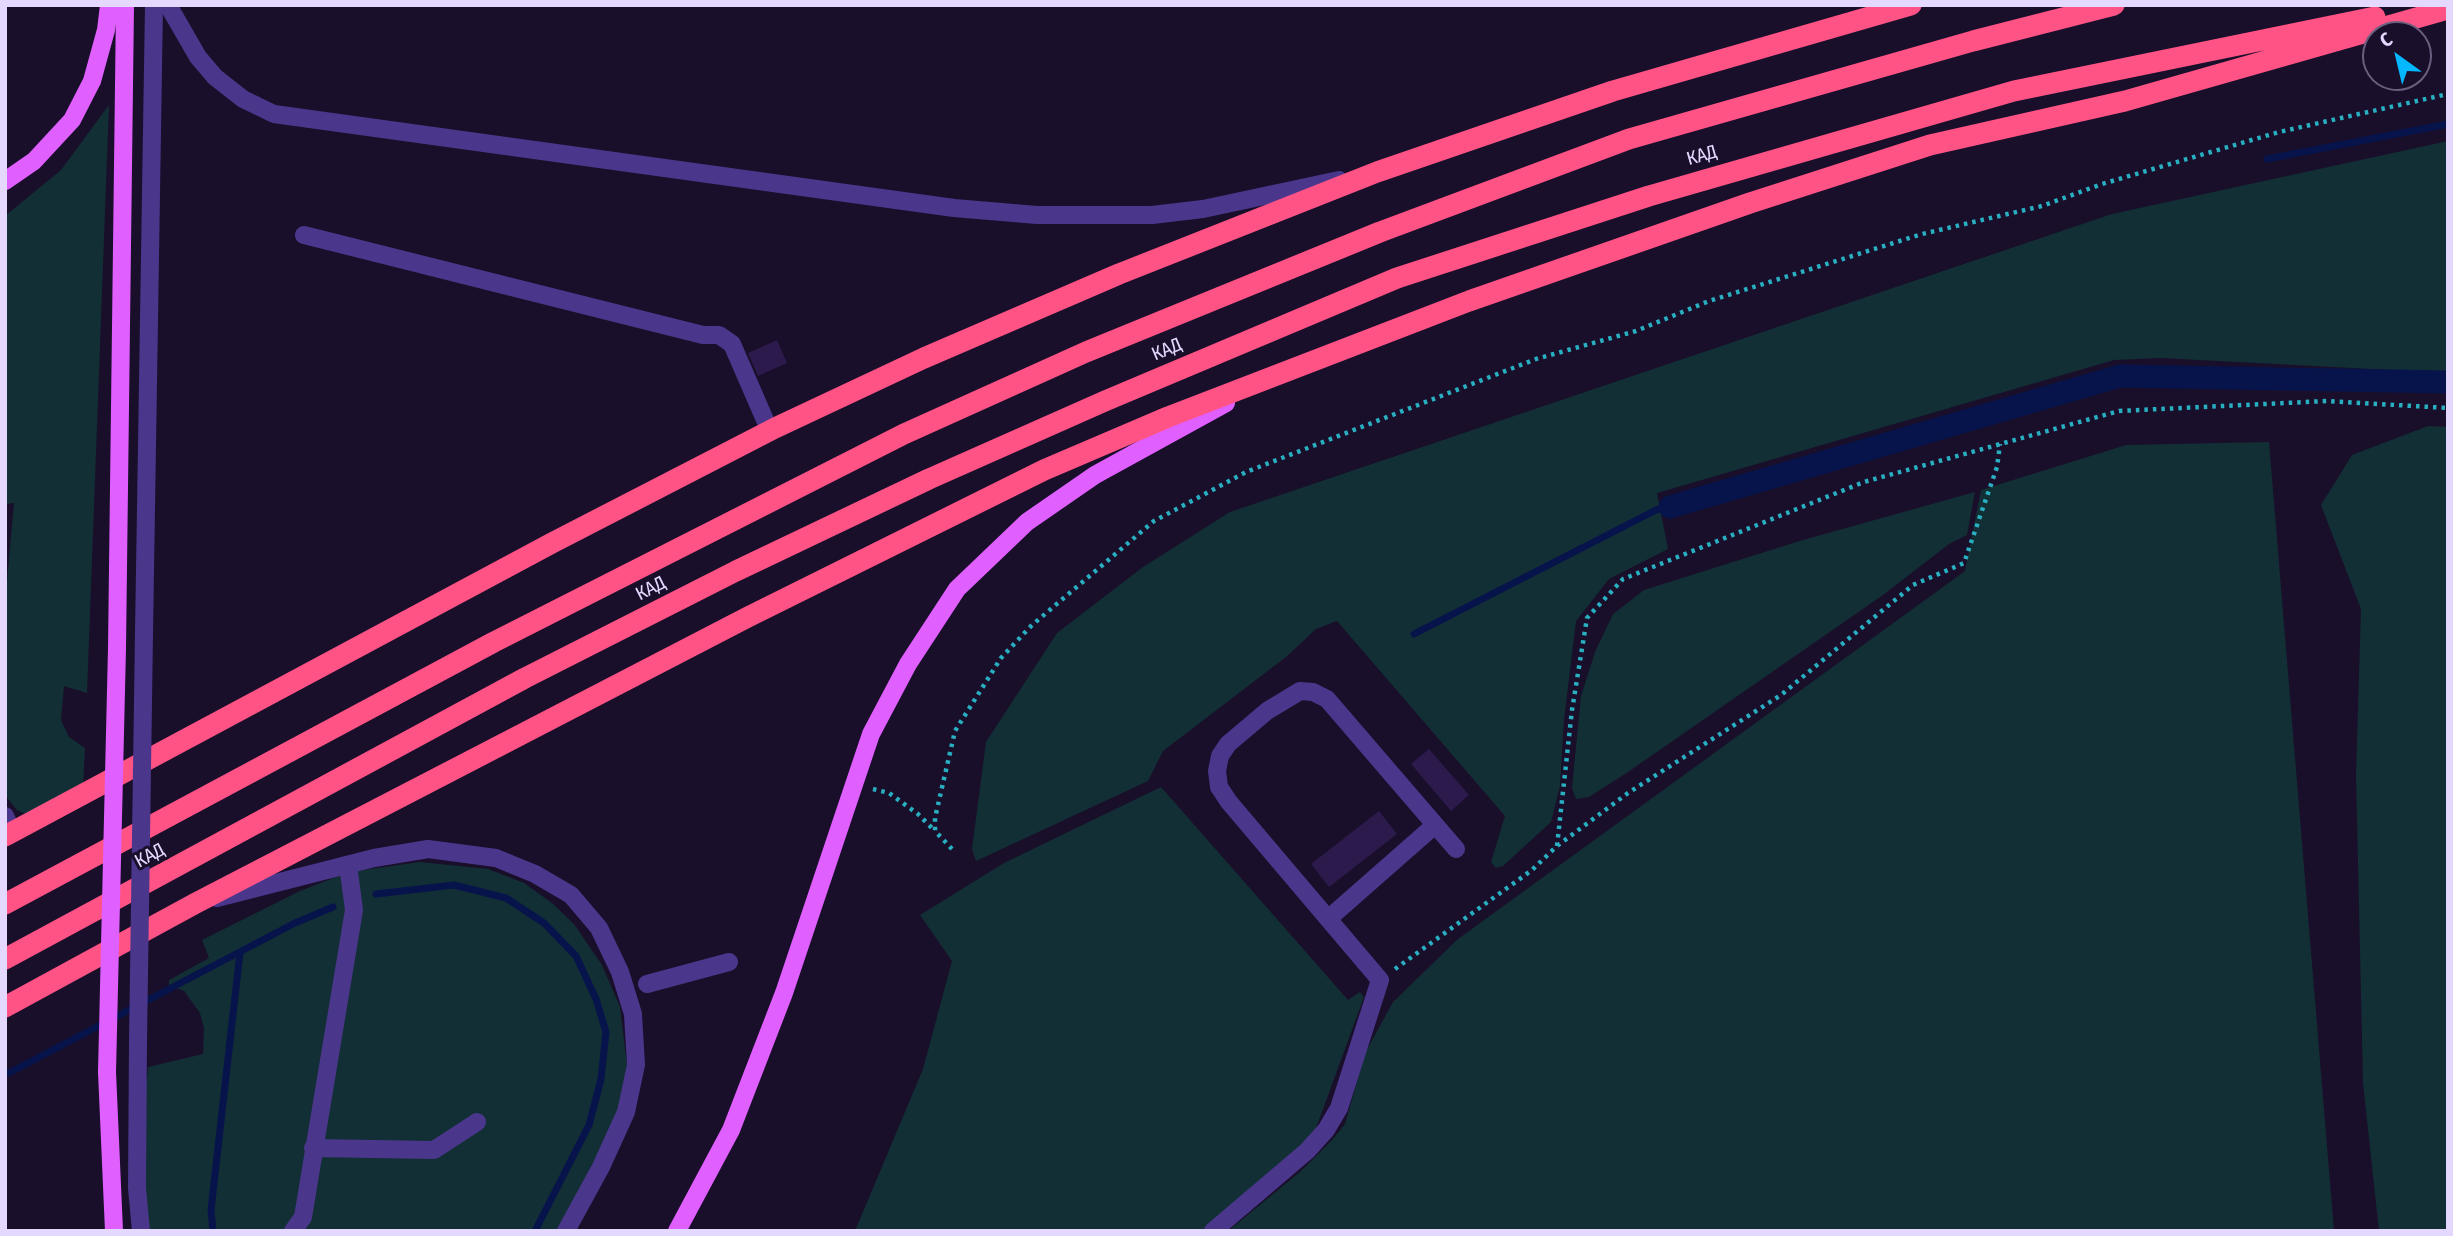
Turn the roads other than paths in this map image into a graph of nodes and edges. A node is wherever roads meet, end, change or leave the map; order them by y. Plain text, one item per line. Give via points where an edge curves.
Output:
1 (109, 5) edge
2 (125, 5) edge
3 (154, 5) edge
4 (168, 5) edge
5 (1911, 5) edge
6 (2114, 5) edge
7 (2431, 5) edge
8 (2448, 9) edge
9 (1377, 172) junction
10 (5, 181) edge
11 (304, 235) dead end
12 (1287, 370) junction
13 (765, 421) dead end
14 (1435, 825) junction
15 (7, 826) edge
16 (1456, 849) dead end
17 (349, 872) dead end
18 (196, 903) junction
19 (5, 904) edge
20 (1328, 919) junction
21 (5, 958) edge
22 (729, 961) dead end
23 (647, 984) dead end
24 (5, 1007) edge
25 (477, 1122) dead end
26 (313, 1148) junction
27 (114, 1231) edge
28 (141, 1231) edge
29 (293, 1231) edge
30 (566, 1231) edge
31 (677, 1231) edge
32 (1213, 1231) edge

1 - 10 main road via 92,81 72,120 34,161
2 - 27 main road, bridge via 107,1072
3 - 28 street, bridge via 138,1041
4 - 9 street via 191,47 215,77 243,99 274,114 927,204 1037,215 1152,215 1203,209
5 - 9 highway via 1613,91
6 - 19 highway, КАД via 1629,139 1380,232 1086,352 904,434 506,635
7 - 21 highway, КАД via 2002,94 1649,195 1397,278 929,479 736,572 525,678
8 - 12 highway via 2125,101 1930,145 1597,255
9 - 15 highway via 985,332 775,428
11 - 13 street via 703,335 719,335 732,344
12 - 18 highway via 1044,470 618,683
12 - 31 main road via 1095,475 1027,522 957,589 908,664 871,734 784,993 736,1118
14 - 16 street
14 - 20 street
14 - 20 street via 1327,699 1313,692 1300,691 1242,731 1220,756 1219,787
17 - 26 street via 354,910
18 - 24 highway
18 - 30 street via 428,849 496,858 571,895 599,928 620,972 632,1014 636,1065 626,1112
20 - 32 street via 1380,980 1339,1108 1307,1151
22 - 23 street
25 - 26 street via 434,1150
26 - 29 street via 303,1216

